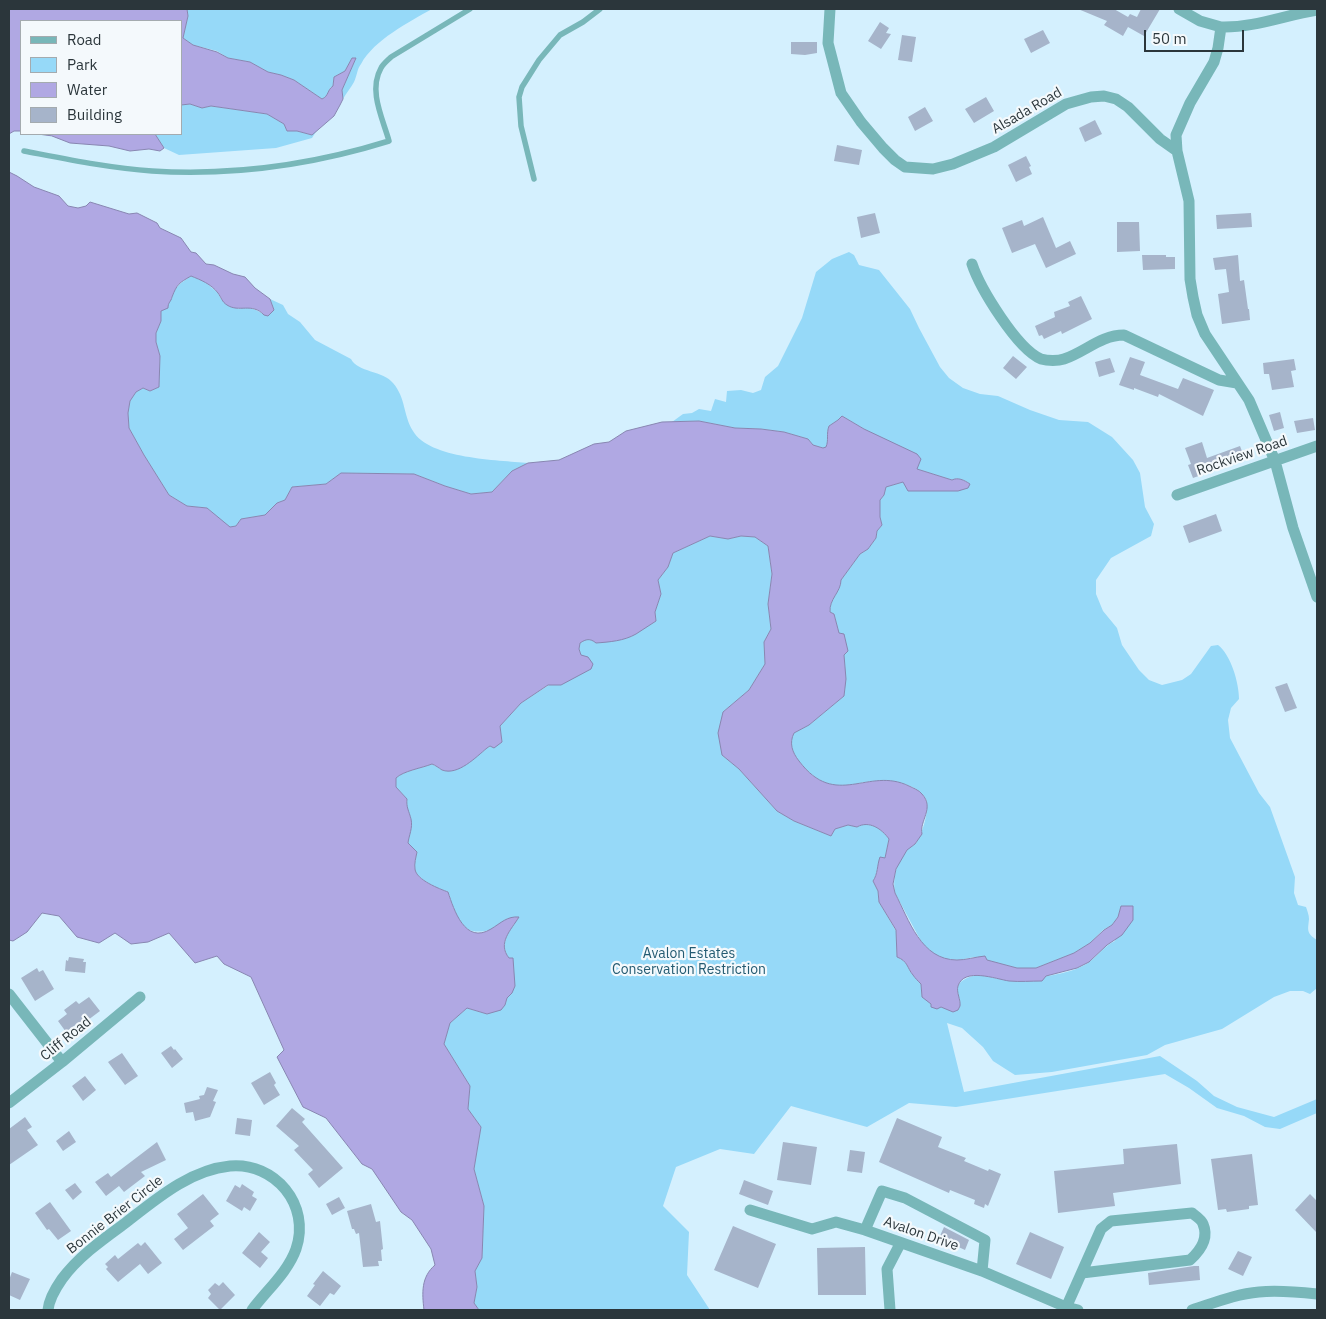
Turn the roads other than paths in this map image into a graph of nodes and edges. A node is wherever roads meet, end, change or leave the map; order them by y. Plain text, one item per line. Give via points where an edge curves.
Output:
1 (470, 9) edge
2 (600, 9) edge
3 (830, 9) edge
4 (1179, 9) edge
5 (1317, 10) edge
6 (1221, 28) junction
7 (24, 151) dead end
8 (1177, 151) junction
9 (534, 179) dead end
10 (972, 264) dead end
11 (1236, 384) junction
12 (1317, 446) edge
13 (1275, 461) junction
14 (1177, 495) dead end
15 (1317, 597) edge
16 (9, 994) edge
17 (140, 997) dead end
18 (62, 1062) junction
19 (9, 1103) edge
20 (750, 1210) dead end
21 (865, 1230) junction
22 (900, 1244) junction
23 (982, 1271) junction
24 (1082, 1274) junction
25 (1317, 1294) edge
26 (1066, 1309) edge
27 (48, 1310) edge
28 (252, 1310) edge
29 (890, 1310) edge
30 (1078, 1310) edge
31 (1192, 1310) edge

1 - 7 lane via 391,57 381,68 376,81 376,96 389,141 303,163 216,172 118,168
2 - 9 lane via 560,35 522,87 519,97 521,126
3 - 8 street, Alsada Road via 828,43 841,94 883,148 905,166 933,169 953,164 994,147 1066,104 1104,96 1128,107
4 - 6 street
5 - 6 street
6 - 8 street via 1214,62 1176,135
8 - 11 street via 1189,201 1190,279 1198,315 1205,334
10 - 11 street via 999,314 1021,342 1041,358 1064,359 1098,341 1124,335 1220,380
11 - 13 street via 1249,400
12 - 13 street, Rockview Road
13 - 14 street, Rockview Road
13 - 15 street via 1293,528
16 - 18 street
17 - 18 street, Cliff Road
18 - 19 street, Cliff Road
20 - 21 street, Avalon Drive via 812,1229 836,1222
21 - 22 street, Avalon Drive
21 - 23 street via 882,1191 905,1198 985,1240
22 - 23 street, Avalon Drive
22 - 29 street via 887,1270
23 - 26 street, Avalon Drive
24 - 24 street via 1101,1229 1111,1221 1192,1213 1203,1224 1205,1237 1199,1252 1190,1260
24 - 26 street
25 - 31 street via 1285,1290 1258,1292
26 - 30 street, Avalon Drive
27 - 28 street, Bonnie Brier Circle via 62,1278 107,1237 176,1186 210,1170 231,1166 261,1170 276,1178 288,1192 298,1220 298,1240 291,1259

